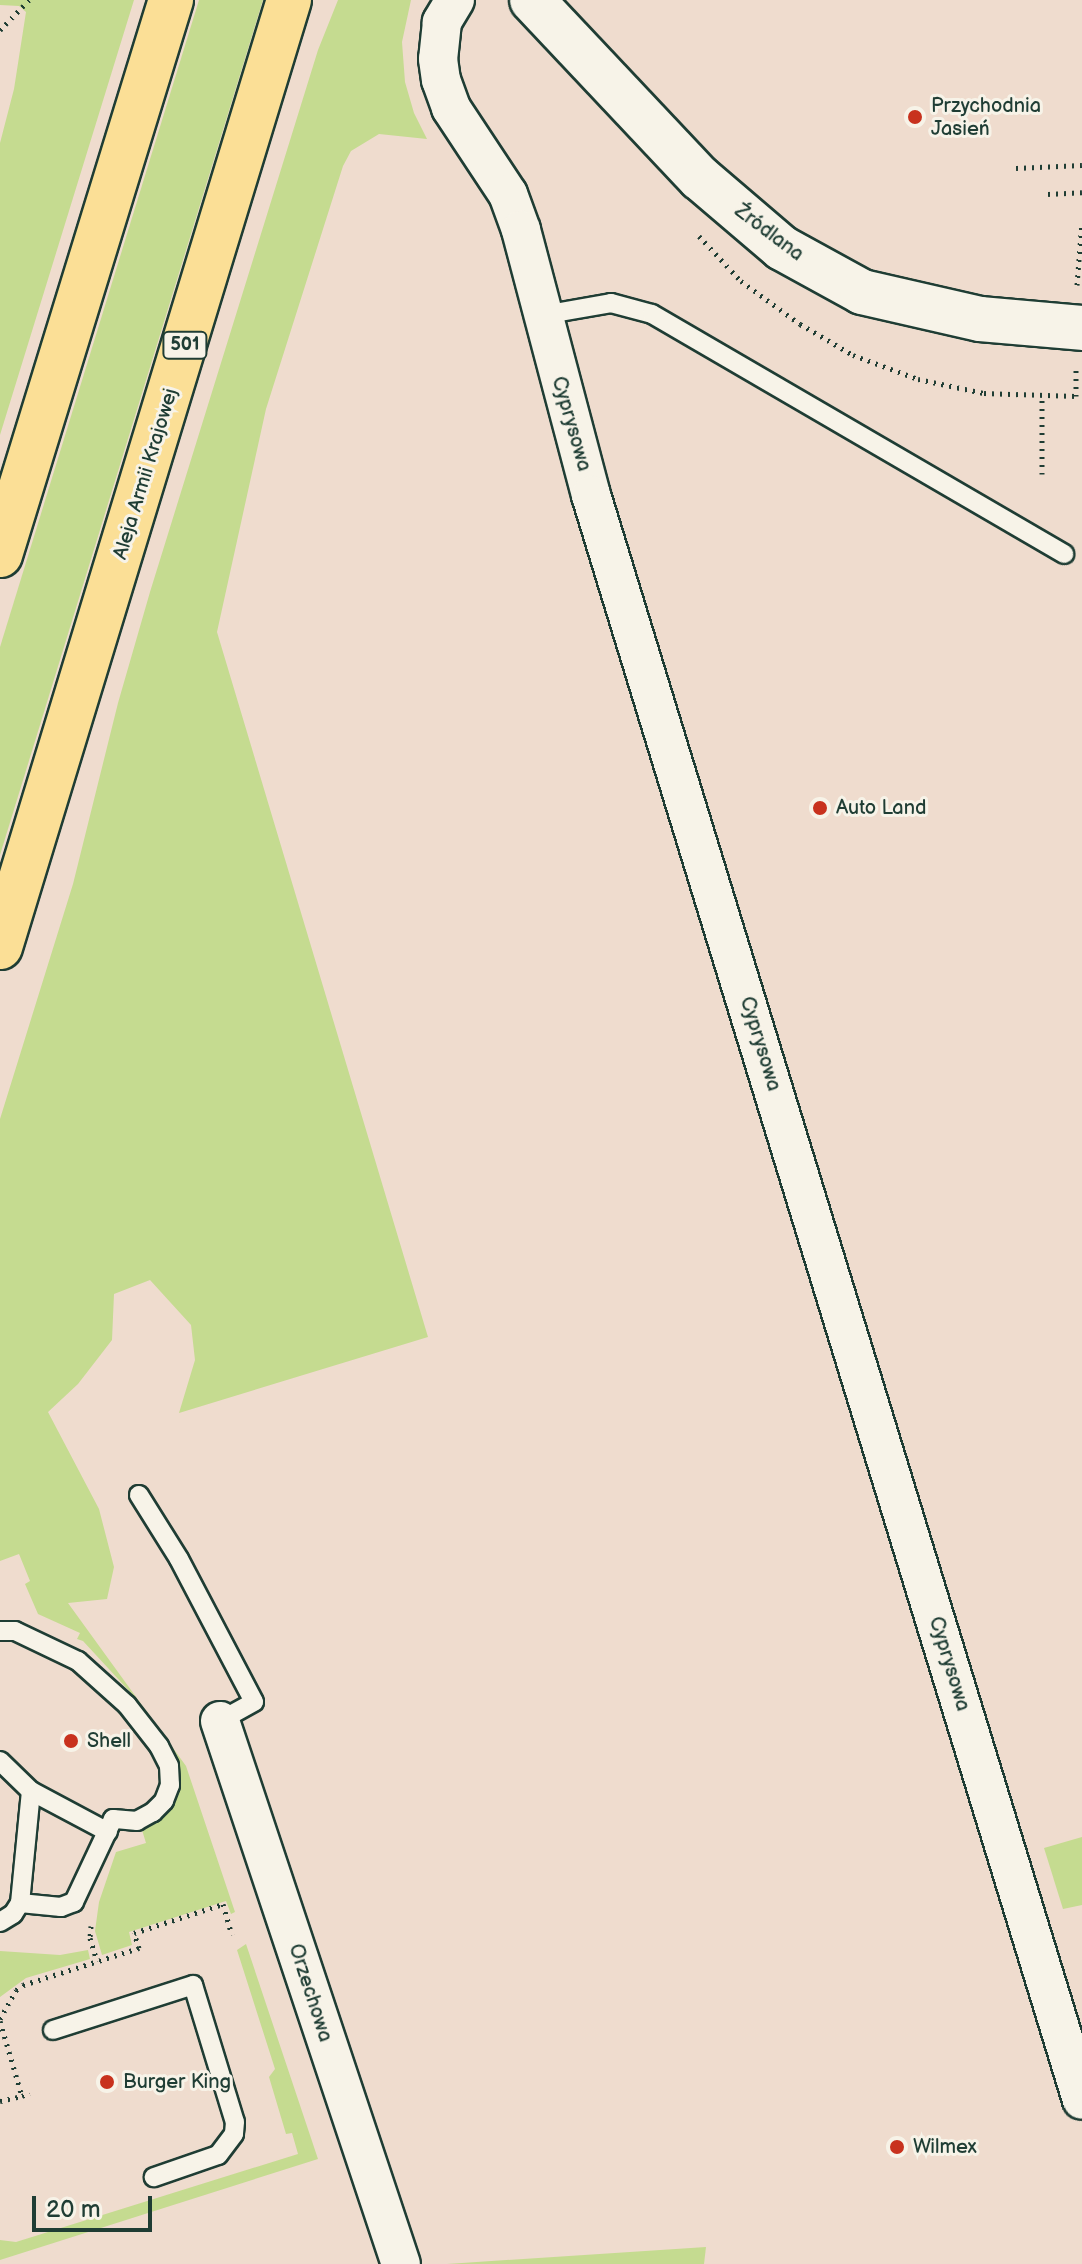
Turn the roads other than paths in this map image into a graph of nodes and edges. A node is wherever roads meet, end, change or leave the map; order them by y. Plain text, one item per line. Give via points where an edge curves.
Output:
1 (171, 0) edge
2 (289, 0) edge
3 (455, 0) edge
4 (532, 0) edge
5 (543, 315) junction
6 (1082, 328) edge
7 (1064, 554) dead end
8 (0, 555) edge
9 (0, 947) edge
10 (139, 1495) dead end
11 (0, 1631) edge
12 (220, 1721) joint
13 (0, 1761) edge
14 (31, 1791) junction
15 (108, 1832) junction
16 (20, 1903) junction
17 (0, 1922) edge
18 (53, 2030) dead end
19 (1082, 2100) edge
20 (154, 2177) dead end
21 (401, 2264) edge

1 - 8 main road
2 - 9 main road, Aleja Armii Krajowej / 501
3 - 5 street, Cyprysowa via 442,22 441,80 451,108 508,194
4 - 6 street, Źródlana via 700,178 782,248 862,292 980,319
5 - 7 lane via 611,303 652,314
5 - 19 street, Cyprysowa via 587,481
10 - 12 lane via 254,1702
11 - 15 lane via 15,1631 78,1661 127,1705 159,1746 169,1766 164,1801 137,1821 113,1819
12 - 21 street, Orzechowa
13 - 14 lane
14 - 15 lane
14 - 16 lane
15 - 16 lane via 74,1902 61,1907
16 - 17 lane
18 - 20 lane via 193,1985 235,2122 234,2134 218,2155

